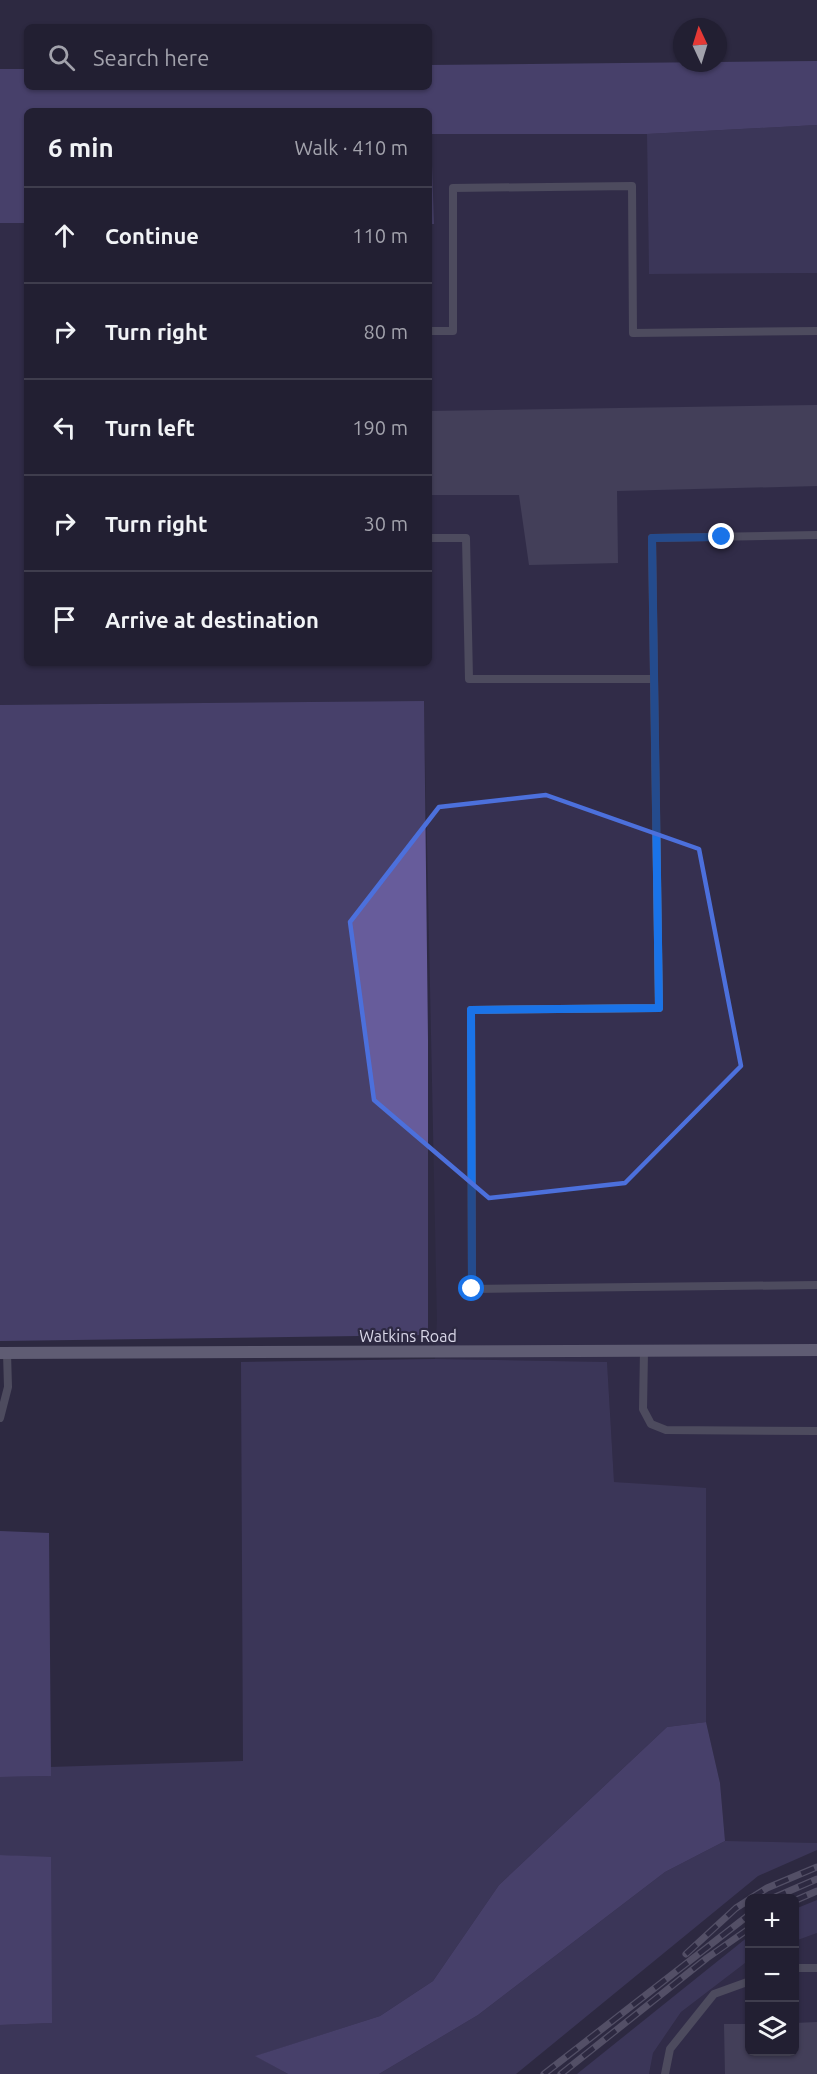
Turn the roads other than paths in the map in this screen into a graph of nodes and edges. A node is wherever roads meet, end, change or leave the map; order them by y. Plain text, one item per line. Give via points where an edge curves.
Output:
1 (432, 331) edge
2 (817, 332) edge
3 (817, 535) edge
4 (432, 538) edge
5 (654, 679) junction
6 (817, 1285) edge
7 (817, 1350) edge
8 (644, 1351) junction
9 (4, 1353) edge
10 (0, 1418) edge
11 (817, 1431) edge
12 (799, 1968) edge
13 (817, 1968) edge
14 (745, 1984) edge
15 (665, 2074) edge

1 - 2 lane via 453,331 453,188 632,186 633,333
3 - 5 lane via 652,538
4 - 5 lane via 466,538 469,679
5 - 6 lane via 659,1008 471,1010 472,1289
7 - 8 street, Watkins Road
8 - 9 street, Watkins Road
8 - 11 lane via 643,1409 651,1424 666,1430
9 - 10 lane via 8,1387
12 - 13 lane
14 - 15 lane via 714,1994 670,2049

